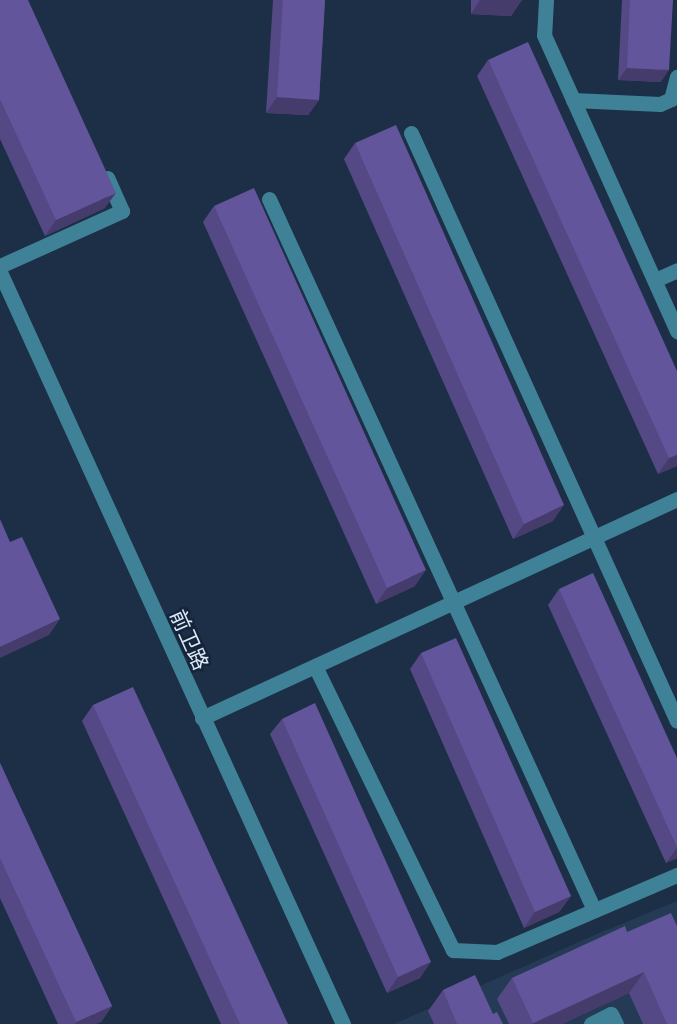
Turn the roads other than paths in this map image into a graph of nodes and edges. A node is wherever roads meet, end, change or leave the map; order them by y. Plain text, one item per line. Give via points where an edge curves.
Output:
1 (546, 0) edge
2 (677, 77) edge
3 (573, 100) junction
4 (411, 132) dead end
5 (98, 159) edge
6 (269, 199) dead end
7 (0, 266) edge
8 (677, 270) edge
9 (0, 272) edge
10 (654, 280) junction
11 (677, 330) edge
12 (677, 499) edge
13 (594, 537) junction
14 (453, 602) junction
15 (315, 666) junction
16 (202, 718) junction
17 (677, 721) edge
18 (677, 875) edge
19 (594, 910) junction
20 (343, 1024) edge
21 (591, 1024) edge
22 (616, 1024) edge

1 - 3 street via 544,35
2 - 3 street via 670,99 660,104
3 - 10 street
4 - 13 street
5 - 7 street via 122,211
6 - 14 street
8 - 10 street
9 - 16 street, 前卫路
10 - 11 street
12 - 13 street
13 - 14 street
13 - 17 street
14 - 15 street
14 - 19 street
15 - 16 street
15 - 19 street via 453,950 497,952
16 - 20 street, 前卫路
18 - 19 street
21 - 22 street via 611,1014

